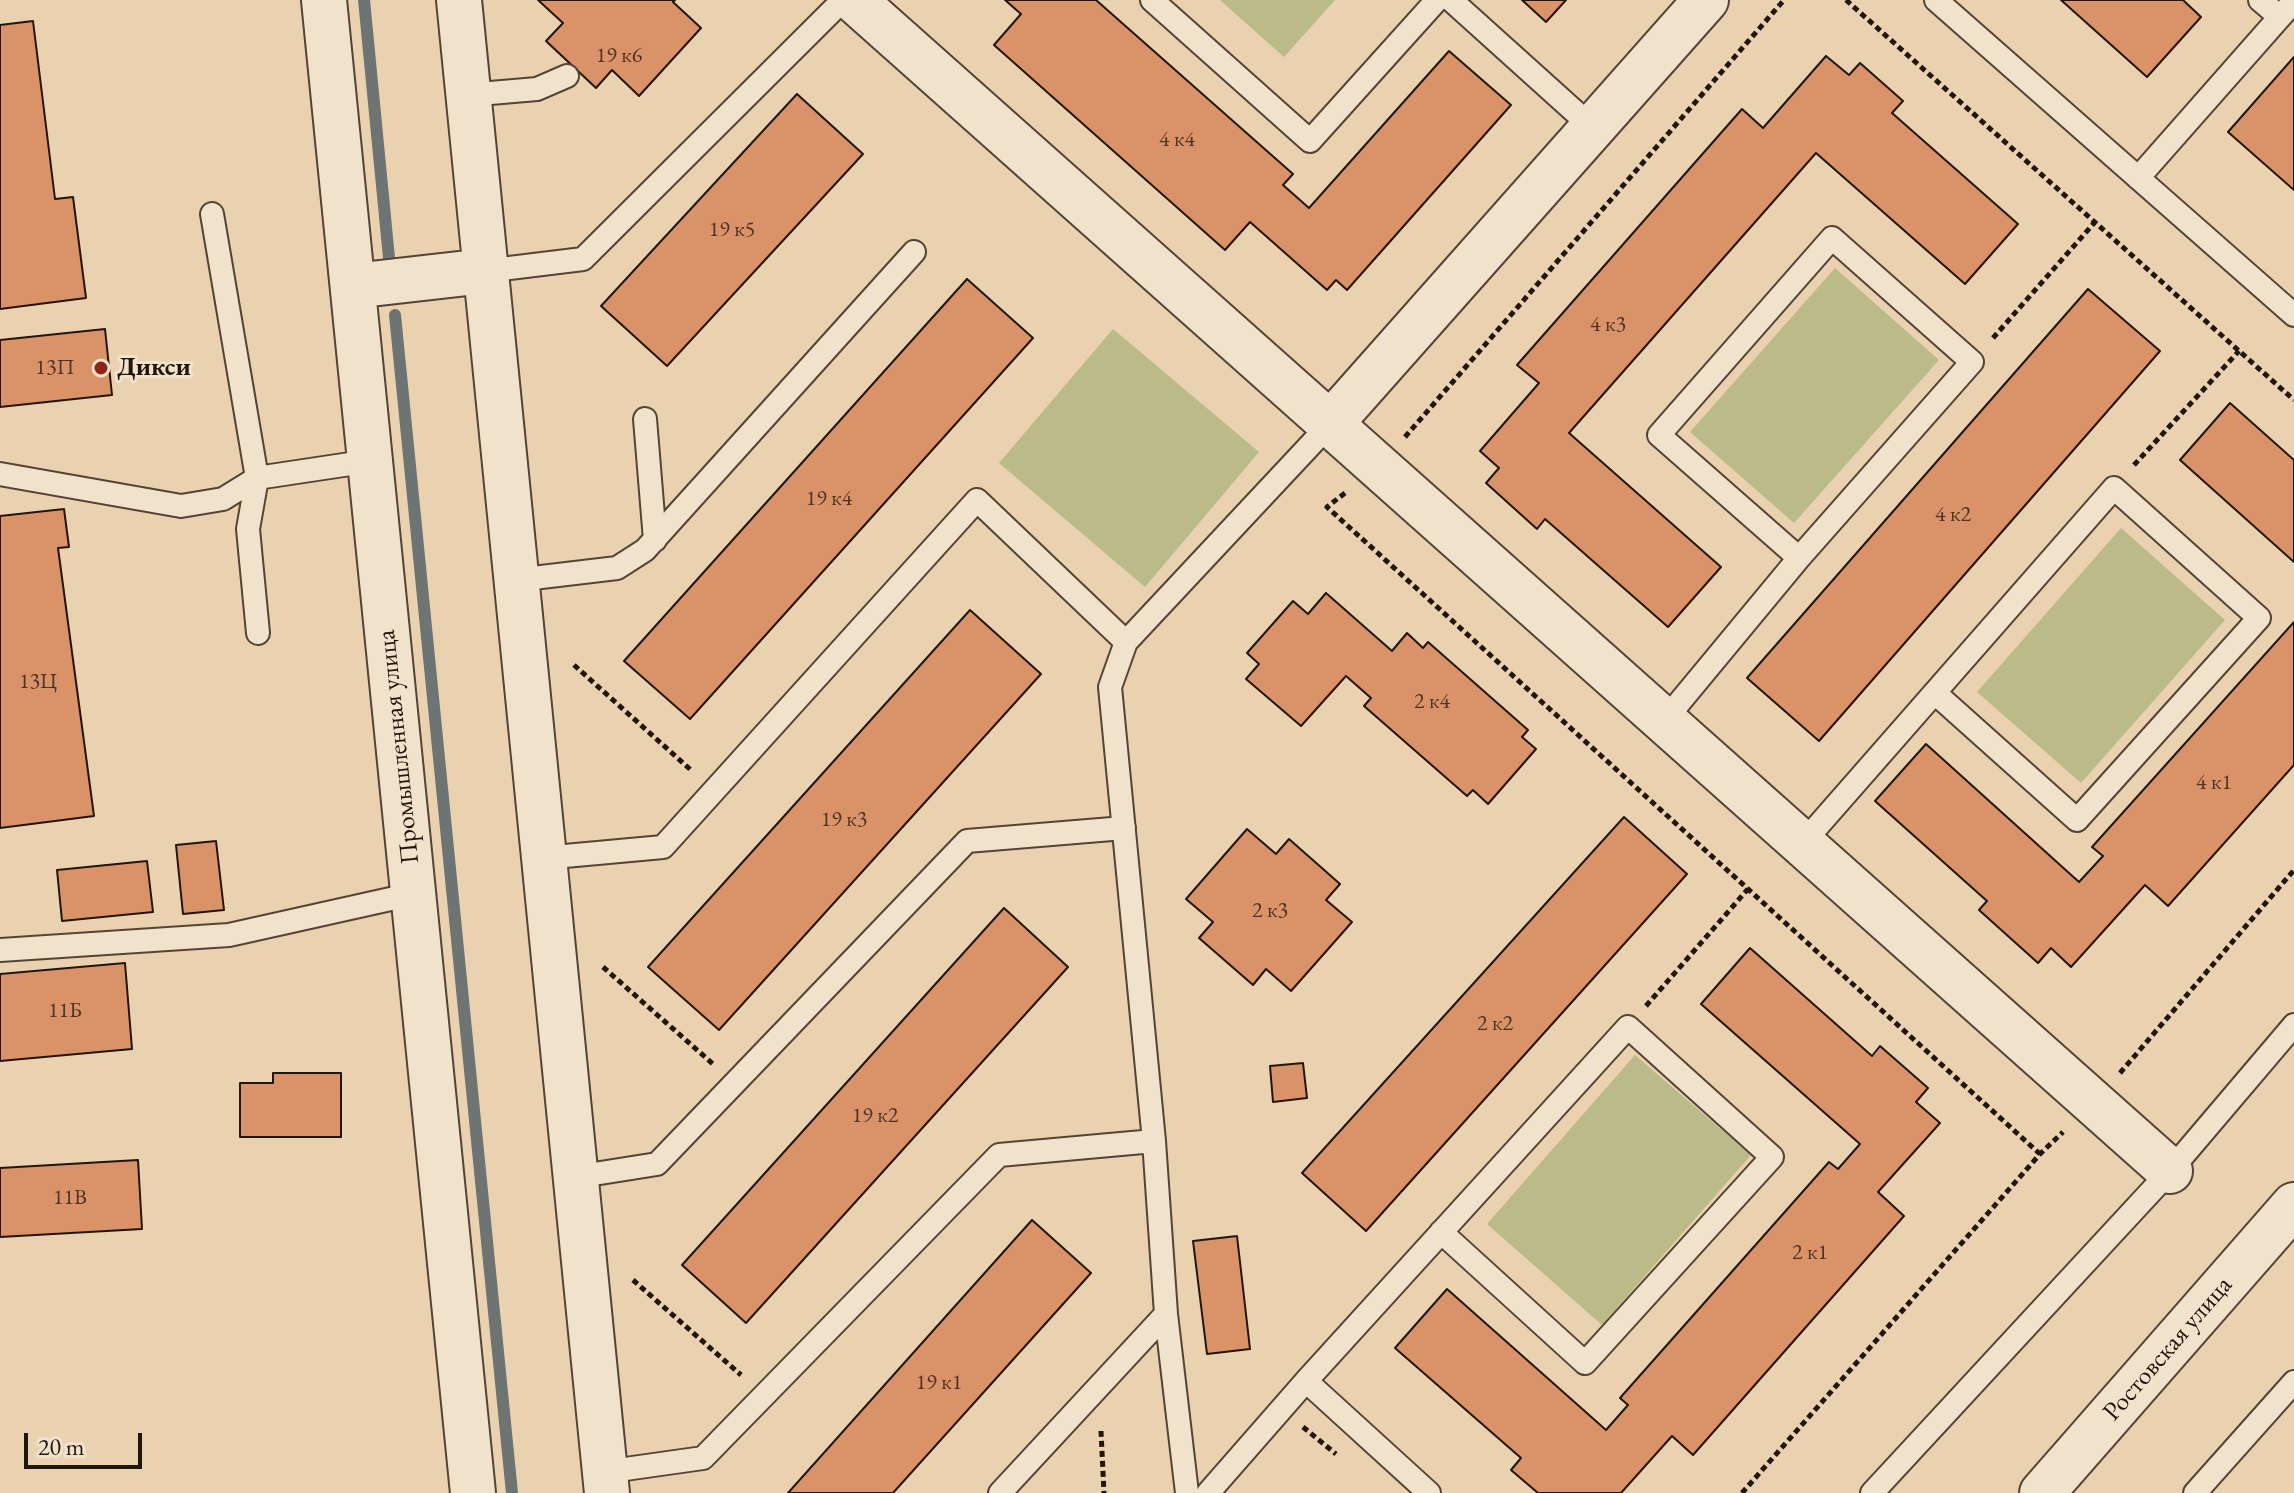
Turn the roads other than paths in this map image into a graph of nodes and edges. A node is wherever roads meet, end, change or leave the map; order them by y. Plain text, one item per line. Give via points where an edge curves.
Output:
1 (324, 0) edge
2 (459, 0) edge
3 (843, 0) edge
4 (854, 0) edge
5 (1152, 0) edge
6 (1437, 0) edge
7 (1451, 0) edge
8 (1706, 0) edge
9 (1936, 0) edge
10 (2260, 0) edge
11 (2287, 9) edge
12 (567, 76) dead end
13 (467, 95) junction
14 (1593, 128) junction
15 (2138, 178) junction
16 (212, 214) dead end
17 (914, 252) dead end
18 (485, 271) junction
19 (353, 286) junction
20 (2290, 304) edge
21 (645, 419) dead end
22 (1330, 424) junction
23 (370, 461) junction
24 (0, 474) edge
25 (257, 478) junction
26 (655, 540) junction
27 (1799, 558) junction
28 (516, 580) junction
29 (258, 633) dead end
30 (1126, 642) junction
31 (1935, 693) junction
32 (1664, 721) junction
33 (1124, 828) junction
34 (1802, 844) junction
35 (543, 858) junction
36 (413, 894) junction
37 (0, 950) edge
38 (2294, 1025) edge
39 (1154, 1141) junction
40 (2170, 1171) junction
41 (575, 1177) junction
42 (2294, 1205) edge
43 (1441, 1232) junction
44 (1166, 1314) junction
45 (1306, 1381) junction
46 (2294, 1382) edge
47 (606, 1482) edge
48 (1878, 1490) edge
49 (473, 1493) edge
50 (1000, 1493) edge
51 (1187, 1493) edge
52 (1208, 1493) edge
53 (1429, 1493) edge
54 (2042, 1493) edge
55 (2195, 1493) edge

1 - 19 street, Промышленная улица
2 - 13 street
3 - 18 lane via 583,259
4 - 22 street
5 - 6 lane via 1310,141
7 - 14 lane
8 - 14 street
9 - 15 lane
10 - 11 lane
11 - 15 lane
12 - 13 lane via 537,89
13 - 18 street
14 - 22 street
15 - 20 lane
16 - 25 lane
17 - 26 lane
18 - 19 street
18 - 28 street
19 - 23 street, Промышленная улица
21 - 26 lane
22 - 30 lane
22 - 32 street
23 - 25 lane
23 - 36 street, Промышленная улица
24 - 25 lane via 181,506 223,499
25 - 29 lane via 248,529
26 - 28 lane via 617,568
27 - 27 lane via 1972,362 1832,238 1659,435
27 - 32 lane
28 - 35 street
30 - 33 lane via 1110,687
30 - 35 lane via 977,500 663,847
31 - 31 lane via 2114,488 2259,618 2077,820
31 - 34 lane
32 - 34 street
33 - 39 lane
33 - 41 lane via 967,841 657,1164
34 - 40 street
35 - 41 street
36 - 37 lane via 229,935
36 - 49 street, Промышленная улица
38 - 40 lane
39 - 44 lane
39 - 47 lane via 999,1155 703,1458
40 - 48 lane
41 - 47 street
42 - 54 street, Ростовская улица
43 - 43 lane via 1585,1363 1772,1157 1628,1027
43 - 45 lane
44 - 50 lane
44 - 51 lane
45 - 52 lane
45 - 53 lane
46 - 55 lane

